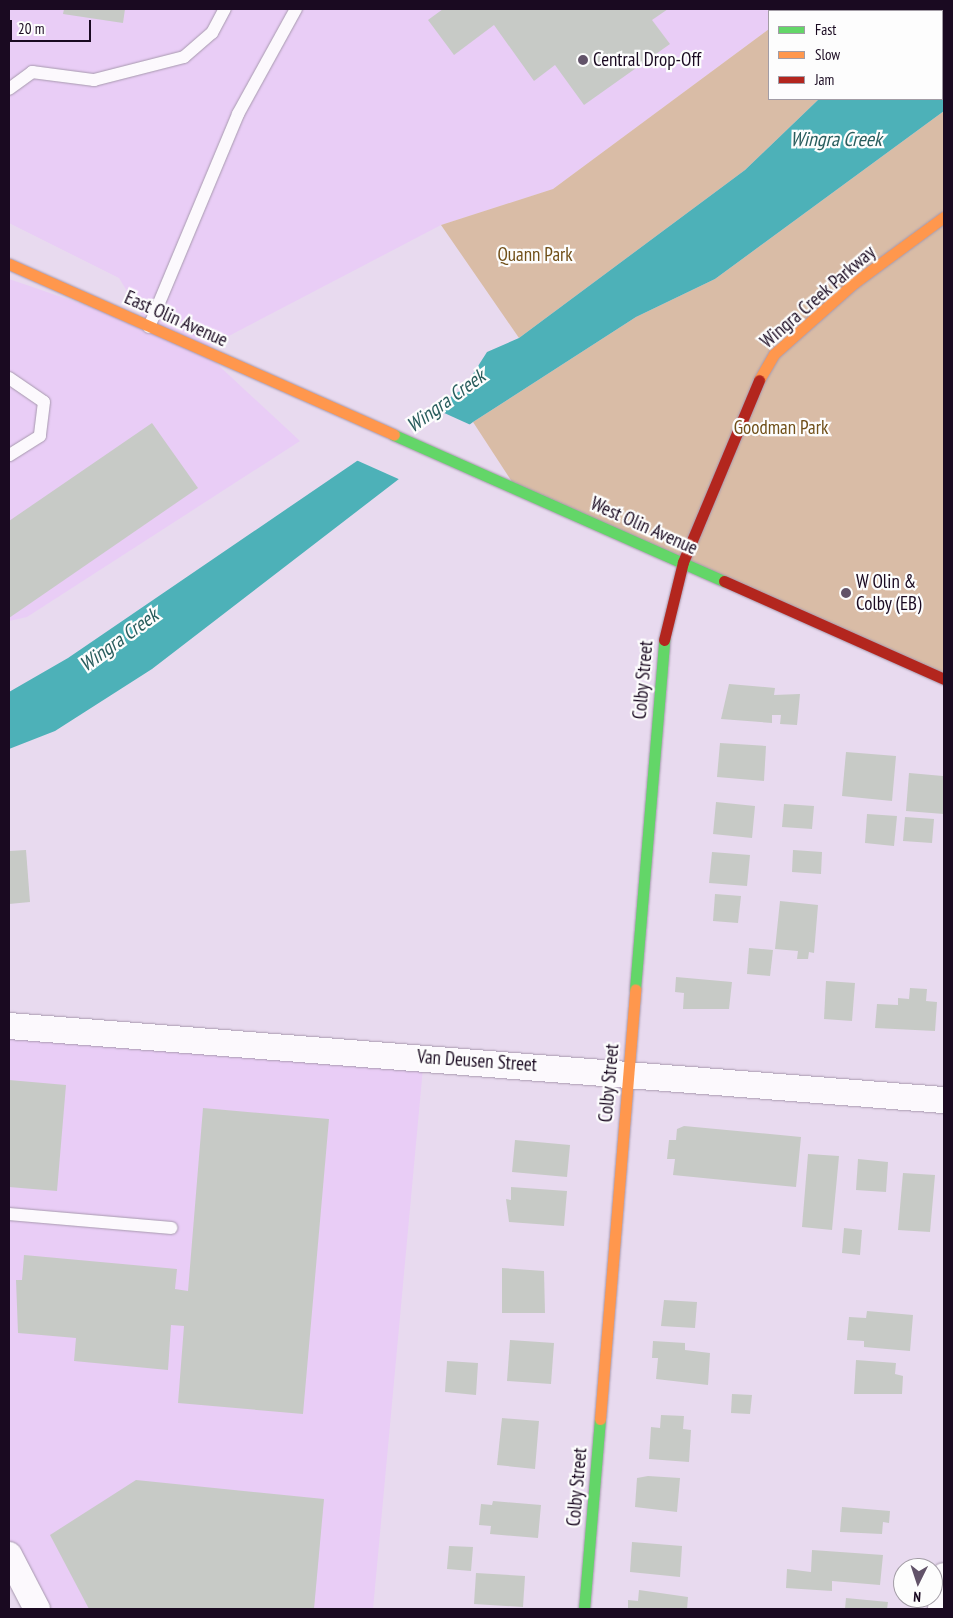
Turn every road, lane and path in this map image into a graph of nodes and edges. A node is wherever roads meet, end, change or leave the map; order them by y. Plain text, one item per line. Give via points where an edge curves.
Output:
1 (225, 9) edge
2 (296, 9) edge
3 (9, 89) edge
4 (944, 217) edge
5 (9, 264) edge
6 (149, 327) junction
7 (9, 378) edge
8 (329, 405) joint
9 (9, 455) edge
10 (683, 562) junction
11 (944, 679) edge
12 (9, 1026) edge
13 (628, 1073) junction
14 (944, 1100) edge
15 (9, 1214) edge
16 (171, 1228) dead end
17 (9, 1554) edge
18 (944, 1576) edge
19 (37, 1609) edge
20 (584, 1609) edge
21 (941, 1609) edge

1 - 3 lane via 212,33 184,57 94,80 32,72
2 - 6 lane via 238,114
4 - 10 street, Wingra Creek Parkway via 854,283 774,354 747,400
5 - 6 street, East Olin Avenue
6 - 8 street, East Olin Avenue
7 - 9 lane via 44,402 40,436
8 - 10 street, West Olin Avenue
10 - 11 street, West Olin Avenue
10 - 13 street, Colby Street via 665,624
12 - 13 street, Van Deusen Street
13 - 14 street, Van Deusen Street
13 - 20 street, Colby Street
15 - 16 lane
17 - 19 street
18 - 21 street

